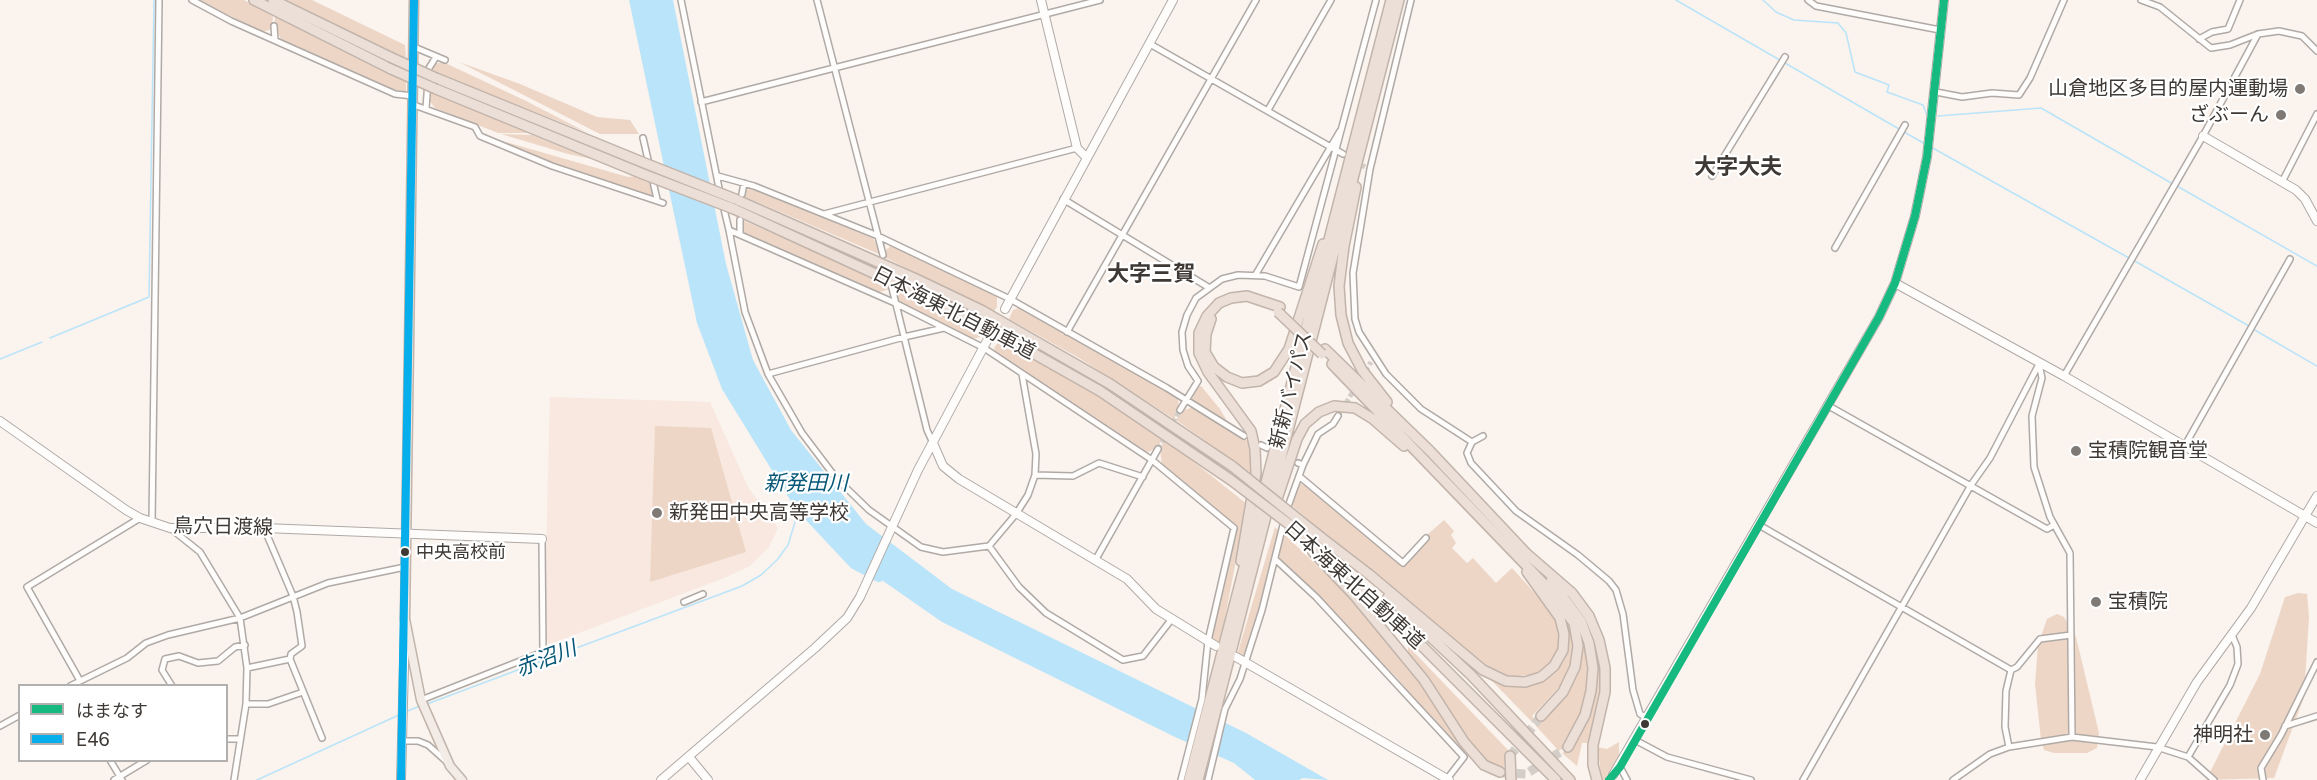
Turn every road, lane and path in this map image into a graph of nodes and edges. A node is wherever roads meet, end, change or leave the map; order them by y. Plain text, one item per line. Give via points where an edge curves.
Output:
1 (159, 0) edge
2 (192, 0) edge
3 (254, 0) edge
4 (273, 0) edge
5 (414, 0) edge
6 (681, 0) edge
7 (818, 0) edge
8 (1041, 0) edge
9 (1100, 0) edge
10 (1173, 0) edge
11 (1256, 0) edge
12 (1331, 0) edge
13 (1376, 0) edge
14 (1391, 0) edge
15 (1400, 0) edge
16 (1410, 0) edge
17 (1808, 0) edge
18 (1944, 0) edge
19 (2064, 0) edge
20 (2141, 0) edge
21 (2240, 0) edge
22 (1044, 13) junction
23 (274, 26) dead end
24 (1940, 30) junction
25 (2258, 34) junction
26 (2199, 39) junction
27 (274, 40) junction
28 (1150, 44) junction
29 (414, 46) junction
30 (2317, 51) edge
31 (436, 57) junction
32 (1785, 57) dead end
33 (445, 60) dead end
34 (836, 67) junction
35 (1213, 79) junction
36 (1936, 92) junction
37 (413, 100) junction
38 (702, 102) junction
39 (426, 108) junction
40 (1268, 110) junction
41 (2317, 114) edge
42 (1367, 123) junction
43 (1905, 125) dead end
44 (1342, 129) junction
45 (2203, 136) junction
46 (644, 138) dead end
47 (1331, 145) junction
48 (1077, 148) junction
49 (1338, 149) junction
50 (1343, 154) tunnel mouth
51 (1086, 157) junction
52 (718, 176) junction
53 (1712, 176) dead end
54 (1344, 182) junction
55 (2282, 182) junction
56 (744, 183) junction
57 (738, 196) junction
58 (1062, 199) junction
59 (868, 203) junction
60 (824, 214) junction
61 (740, 220) dead end
62 (2317, 221) edge
63 (729, 230) junction
64 (1122, 235) junction
65 (740, 236) junction
66 (878, 236) junction
67 (1835, 248) dead end
68 (883, 255) dead end
69 (2290, 259) dead end
70 (1256, 274) junction
71 (1895, 283) junction
72 (1208, 287) junction
73 (892, 288) dead end
74 (1010, 299) junction
75 (895, 303) junction
76 (1005, 309) dead end
77 (1279, 309) junction
78 (945, 328) junction
79 (1067, 332) junction
80 (904, 337) junction
81 (989, 337) dead end
82 (984, 348) junction
83 (1324, 351) junction
84 (1374, 356) junction
85 (1371, 362) tunnel mouth
86 (2039, 364) junction
87 (768, 374) junction
88 (1022, 374) junction
89 (2064, 376) junction
90 (1186, 400) junction
91 (1827, 405) junction
92 (1180, 410) tunnel mouth
93 (1338, 416) tunnel mouth
94 (0, 421) edge
95 (1244, 436) dead end
96 (1483, 436) dead end
97 (1472, 442) junction
98 (933, 443) junction
99 (1260, 445) dead end
100 (2184, 447) junction
101 (1158, 448) tunnel mouth
102 (1267, 448) dead end
103 (1430, 451) junction
104 (1152, 460) junction
105 (1423, 460) junction
106 (1035, 475) junction
107 (1299, 476) junction
108 (1143, 477) junction
109 (1971, 485) junction
110 (2317, 496) edge
111 (1016, 514) junction
112 (2305, 516) junction
113 (140, 518) junction
114 (152, 522) junction
115 (2317, 523) edge
116 (1759, 525) junction
117 (2054, 525) junction
118 (170, 528) junction
119 (264, 528) junction
120 (891, 529) junction
121 (1294, 530) junction
122 (406, 534) junction
123 (1318, 535) junction
124 (1426, 538) dead end
125 (542, 539) joint
126 (989, 546) junction
127 (1523, 557) junction
128 (1275, 559) junction
129 (1096, 560) junction
130 (405, 567) junction
131 (703, 594) dead end
132 (293, 596) junction
133 (684, 602) dead end
134 (1902, 608) junction
135 (1240, 615) junction
136 (240, 618) junction
137 (405, 619) junction
138 (1171, 620) junction
139 (1230, 620) junction
140 (2071, 635) junction
141 (2232, 635) junction
142 (1208, 640) junction
143 (245, 645) junction
144 (1216, 645) dead end
145 (1236, 657) dead end
146 (290, 659) junction
147 (1245, 661) junction
148 (2317, 662) edge
149 (247, 668) junction
150 (2011, 670) junction
151 (79, 679) junction
152 (73, 684) edge
153 (171, 684) edge
154 (303, 692) junction
155 (421, 700) junction
156 (246, 704) junction
157 (1214, 704) junction
158 (18, 716) edge
159 (1541, 716) tunnel mouth
160 (2317, 716) edge
161 (1647, 718) junction
162 (0, 726) edge
163 (2285, 726) junction
164 (2072, 737) junction
165 (322, 738) dead end
166 (228, 739) edge
167 (240, 739) junction
168 (1635, 740) junction
169 (402, 741) junction
170 (1568, 747) tunnel mouth
171 (2009, 747) junction
172 (2157, 747) junction
173 (1510, 756) tunnel mouth
174 (689, 757) junction
175 (2188, 757) junction
176 (111, 762) edge
177 (144, 762) edge
178 (450, 766) junction
179 (1620, 767) junction
180 (1500, 772) tunnel mouth
181 (1613, 775) dead end
182 (235, 777) edge
183 (119, 779) edge
184 (1184, 779) edge
185 (1448, 779) edge
186 (401, 780) edge
187 (462, 780) edge
188 (661, 780) edge
189 (708, 780) edge
190 (1198, 780) edge
191 (1208, 780) edge
192 (1511, 780) edge
193 (1556, 780) edge
194 (1570, 780) edge
195 (1598, 780) edge
196 (1627, 780) edge
197 (1751, 780) edge
198 (1803, 780) edge
199 (1953, 780) edge
200 (2140, 780) edge
201 (2214, 780) edge
202 (2263, 780) edge

1 - 114 street
2 - 27 street
3 - 121 highway, 日本海東北自動車道, bridge via 436,89 734,209 971,318 1100,391 1231,480
4 - 57 highway, 日本海東北自動車道, bridge via 436,78 642,162
5 - 29 main road
6 - 38 street
7 - 34 street
8 - 22 street
9 - 22 street
10 - 28 street
11 - 35 street
12 - 40 street
13 - 44 street
14 - 54 highway, 新新バイパス
15 - 42 highway, 新新バイパス
16 - 84 street via 1368,168 1353,273 1353,303 1359,332
17 - 24 street via 1815,6
18 - 24 street
19 - 36 street via 2019,95 1962,96
20 - 26 street via 2160,7
21 - 26 street via 2228,29
22 - 34 street
22 - 48 street
23 - 27 street
24 - 36 street
25 - 26 street via 2211,48
25 - 30 street via 2291,32 2302,36
25 - 45 street
27 - 37 street
28 - 35 street
28 - 51 street
29 - 31 street
29 - 37 main road
31 - 33 street
31 - 39 street via 429,68
32 - 53 street
34 - 38 street
34 - 59 street
35 - 40 street
35 - 64 street
36 - 71 street via 1915,216
37 - 39 street
37 - 122 main road
38 - 52 street
39 - 46 street via 475,127 480,136 552,166 660,201
40 - 47 street
41 - 55 street
42 - 103 highway via 1344,246 1339,286 1341,315 1348,343 1362,370
42 - 135 highway, 新新バイパス
43 - 67 street
44 - 47 street
44 - 49 street
45 - 55 street
45 - 89 street
47 - 49 street
47 - 70 street
48 - 51 street
48 - 59 street
49 - 50 street
49 - 70 street via 1299,287
51 - 58 street
52 - 56 street
52 - 63 street
54 - 77 highway via 1284,358 1274,372 1259,381 1242,383 1214,367 1206,352 1206,334 1210,320 1222,309 1247,301
54 - 139 highway, 新新バイパス
55 - 62 street via 2301,194
56 - 57 street
56 - 60 street
57 - 123 highway, 日本海東北自動車道, bridge via 981,310 1110,384 1232,466
58 - 64 street
58 - 74 street
59 - 60 street
59 - 66 street
60 - 66 street
61 - 65 street
63 - 65 street
63 - 87 street via 745,312
64 - 72 street
64 - 79 street
65 - 75 street
66 - 68 street
66 - 74 street
69 - 100 street
70 - 72 street via 1230,277
71 - 86 street
71 - 91 street
72 - 90 street via 1196,298 1182,332 1188,366 1198,381
73 - 75 street
74 - 76 street
74 - 79 street
75 - 78 street
75 - 80 street
77 - 83 highway, bridge
77 - 139 highway via 1247,296 1231,298 1219,303 1207,316 1199,333 1199,352 1208,372 1251,431 1255,449 1256,473
78 - 80 street
78 - 82 street
79 - 90 street
80 - 87 street
80 - 98 street
81 - 82 street
82 - 88 street
82 - 98 street
83 - 103 highway
83 - 105 highway
84 - 85 street
84 - 97 street via 1421,409
86 - 89 street
86 - 109 street via 1990,458
86 - 117 street via 2042,378 2032,416 2034,467
87 - 120 street via 802,433 836,478
88 - 104 street
88 - 106 street via 1036,454
89 - 100 street
90 - 92 street
90 - 95 street
91 - 109 street
91 - 116 street
93 - 107 street via 1318,434 1300,464
94 - 113 street, 鳥穴日渡線
96 - 97 street
97 - 161 street via 1467,453 1471,463 1516,510 1578,555 1616,590 1633,690 1640,714
98 - 111 street via 943,466
98 - 120 street
99 - 102 street
100 - 112 street
101 - 104 street
103 - 127 highway
104 - 108 street
104 - 142 street via 1234,528
105 - 127 highway
105 - 135 highway via 1355,408 1334,406 1319,412 1305,424 1273,511 1250,597
106 - 108 street via 1072,476 1099,463
106 - 111 street
107 - 124 street via 1403,563
107 - 128 street
108 - 129 street
109 - 117 street via 2047,529
109 - 134 street
110 - 112 street
111 - 126 street
111 - 129 street
112 - 115 street
112 - 141 street
113 - 114 street, 鳥穴日渡線
113 - 151 street via 27,586
114 - 118 street, 鳥穴日渡線
116 - 134 street
116 - 161 street
117 - 140 street via 2070,553
118 - 119 street, 鳥穴日渡線
118 - 136 street via 200,552
119 - 122 street, 鳥穴日渡線
119 - 132 street
120 - 126 street via 921,547 943,552
120 - 174 street via 857,602 834,631
121 - 180 highway via 1424,680 1464,742 1484,765
121 - 193 highway, 日本海東北自動車道 via 1448,670
122 - 125 street, 鳥穴日渡線
122 - 130 main road
123 - 127 highway via 1483,670 1515,682 1532,680 1554,666 1563,650 1560,618
123 - 194 highway, 日本海東北自動車道 via 1426,631
125 - 155 street via 543,652
126 - 138 street via 1019,587 1046,613 1123,660 1143,656
127 - 159 highway via 1574,623 1578,646 1575,667 1563,692
127 - 170 highway via 1566,599 1581,621 1589,643 1591,691 1585,715
127 - 195 highway via 1572,593 1589,616 1599,640 1605,692 1593,745
128 - 147 street
128 - 185 street via 1316,597 1464,757
129 - 138 street via 1126,579
130 - 132 street via 328,583
130 - 137 main road
131 - 133 street
132 - 136 street
132 - 146 street via 302,646
134 - 150 street
134 - 198 street
135 - 157 highway, 新新バイパス
136 - 143 street
136 - 151 street via 146,643 127,657
137 - 155 main road
137 - 169 street
138 - 142 street
139 - 157 highway, 新新バイパス
140 - 150 street via 2040,639
140 - 164 street
141 - 172 street
141 - 175 street via 2238,664
142 - 144 street
142 - 157 street
143 - 149 street
143 - 153 street via 235,647 218,661 198,663 179,656 165,659 162,670
145 - 147 street
146 - 149 street
146 - 154 street
147 - 157 street via 1240,679
147 - 185 street
148 - 163 street
149 - 156 street
150 - 171 street via 2005,728
151 - 152 street
154 - 156 street via 268,704
154 - 165 street
155 - 178 main road
156 - 167 street
157 - 184 highway, 新新バイパス
157 - 190 highway, 新新バイパス
157 - 191 street
158 - 162 street
160 - 163 street
161 - 168 street
163 - 202 street via 2261,768
164 - 171 street
164 - 172 street
166 - 167 street
167 - 182 street
168 - 179 street
168 - 197 street via 1667,757
169 - 178 street via 428,745
169 - 186 street
171 - 199 street via 1990,754
172 - 175 street
172 - 200 street
173 - 192 highway
174 - 188 street
174 - 189 street
175 - 201 street
176 - 183 street
177 - 183 street
178 - 187 main road
179 - 181 street
179 - 196 street

